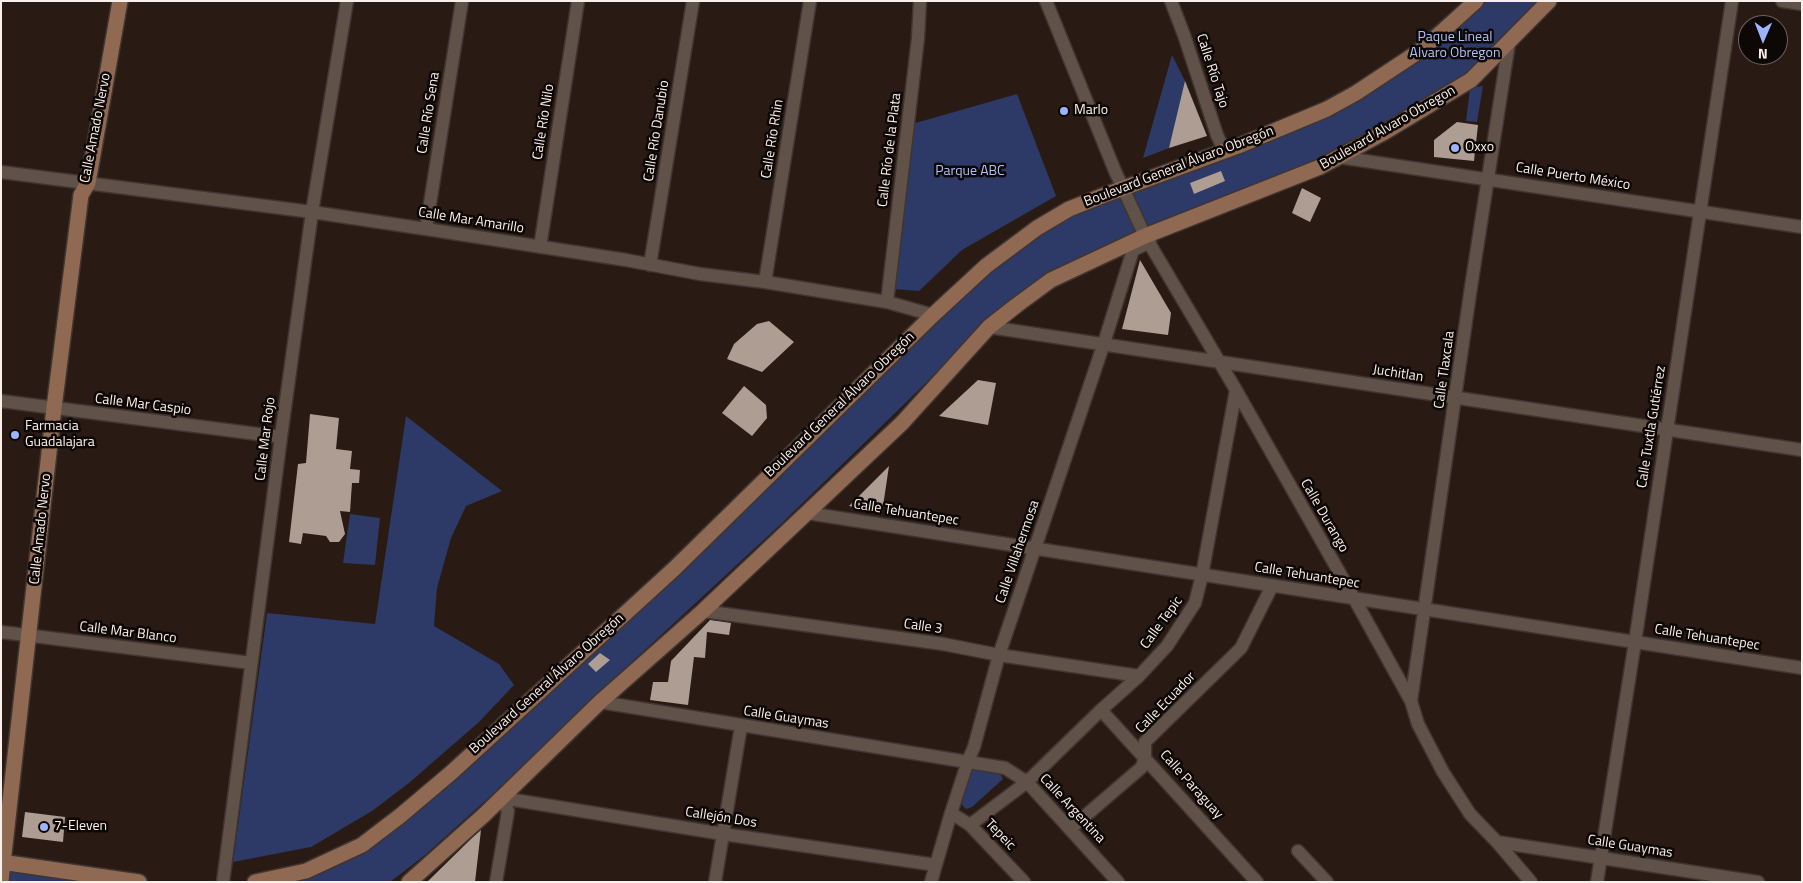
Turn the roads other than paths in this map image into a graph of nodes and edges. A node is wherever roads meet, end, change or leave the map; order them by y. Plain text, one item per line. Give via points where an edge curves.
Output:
1 (120, 1) edge
2 (347, 1) edge
3 (462, 1) edge
4 (578, 1) edge
5 (693, 1) edge
6 (810, 1) edge
7 (920, 1) edge
8 (1046, 1) edge
9 (1171, 1) edge
10 (1476, 1) edge
11 (1549, 1) edge
12 (1732, 1) edge
13 (1782, 1) edge
14 (1802, 4) edge
15 (1509, 43) junction
16 (1224, 150) junction
17 (1339, 157) junction
18 (1, 172) edge
19 (1488, 180) junction
20 (88, 183) junction
21 (1122, 188) junction
22 (312, 212) junction
23 (1700, 212) junction
24 (1802, 227) edge
25 (426, 229) junction
26 (1148, 239) junction
27 (540, 247) junction
28 (650, 265) junction
29 (765, 282) junction
30 (887, 302) junction
31 (933, 315) junction
32 (989, 327) junction
33 (1104, 344) junction
34 (1219, 362) junction
35 (1236, 390) junction
36 (1456, 398) junction
37 (1, 401) edge
38 (54, 408) junction
39 (1667, 429) junction
40 (281, 437) junction
41 (1802, 450) edge
42 (806, 513) junction
43 (1035, 548) junction
44 (1202, 575) junction
45 (1272, 586) junction
46 (1355, 600) junction
47 (703, 610) junction
48 (1424, 610) junction
49 (1, 632) edge
50 (30, 635) junction
51 (1635, 642) junction
52 (999, 655) junction
53 (251, 663) junction
54 (1802, 668) edge
55 (1139, 676) junction
56 (1411, 701) junction
57 (600, 702) junction
58 (1101, 710) junction
59 (741, 726) junction
60 (1145, 757) junction
61 (968, 761) junction
62 (1027, 782) junction
63 (502, 798) junction
64 (951, 813) junction
65 (970, 825) junction
66 (1070, 828) junction
67 (723, 834) junction
68 (1497, 842) junction
69 (1298, 851) dead end
70 (1601, 858) junction
71 (2, 862) edge
72 (936, 865) junction
73 (1, 881) edge
74 (139, 882) edge
75 (223, 882) edge
76 (255, 882) edge
77 (409, 882) edge
78 (496, 882) edge
79 (715, 882) edge
80 (930, 882) edge
81 (1024, 882) edge
82 (1118, 882) edge
83 (1257, 882) edge
84 (1326, 882) edge
85 (1531, 882) edge
86 (1597, 882) edge
87 (1758, 882) edge

1 - 20 main road, Calle Amado Nervo
2 - 22 street, Calle Mar Rojo
3 - 25 street, Calle Río Sena
4 - 27 street, Calle Río Nilo
5 - 28 street, Calle Río Danubio
6 - 29 street, Calle Río Rhin
7 - 30 street, Calle Río de la Plata
8 - 21 street, Calle Durango
9 - 16 street, Calle Río Tajo via 1216,135
10 - 16 main road, Boulevard General Álvaro Obregón via 1424,48 1356,93 1327,109
11 - 15 main road, Boulevard Alvaro Obregon
12 - 23 street, Calle Tuxtla Gutiérrez
13 - 14 street
15 - 17 main road, Boulevard Alvaro Obregon via 1464,84
15 - 19 street, Calle Tlaxcala
16 - 21 main road, Boulevard General Álvaro Obregón
17 - 19 street, Calle Puerto México
17 - 26 main road, Boulevard Alvaro Obregon
18 - 20 street, Calle Mar Amarillo
19 - 23 street, Calle Puerto México
19 - 36 street, Calle Tlaxcala
20 - 22 street, Calle Mar Amarillo
20 - 38 main road, Calle Amado Nervo via 81,195
21 - 26 street, Calle Durango
21 - 31 main road, Boulevard General Álvaro Obregón via 1070,209 1037,228 986,266
22 - 25 street, Calle Mar Amarillo
22 - 40 street, Calle Mar Rojo
23 - 24 street, Calle Puerto México
23 - 39 street, Calle Tuxtla Gutiérrez
25 - 27 street, Calle Mar Amarillo
26 - 32 main road via 1051,280
26 - 33 street, Calle Villahermosa via 1133,250
26 - 34 street, Calle Durango
27 - 28 street, Calle Mar Amarillo
28 - 29 street, Calle Mar Amarillo
29 - 30 street, Calle Mar Amarillo
30 - 31 street, Calle Mar Amarillo
31 - 76 main road, Boulevard General Álvaro Obregón via 675,568 400,816 362,845 306,871
32 - 33 street, Juchitlan
32 - 42 main road via 902,422
33 - 34 street, Juchitlan
33 - 43 street, Calle Villahermosa
34 - 35 street, Calle Durango
34 - 36 street, Juchitlan
35 - 44 street, Calle Tepic
35 - 46 street, Calle Durango
36 - 39 street, Juchitlan
36 - 48 street, Calle Tlaxcala
37 - 38 street, Calle Mar Caspio
38 - 40 street, Calle Mar Caspio
38 - 50 main road, Calle Amado Nervo
39 - 41 street, Juchitlan
39 - 51 street, Calle Tuxtla Gutiérrez
40 - 53 street, Calle Mar Rojo
42 - 43 street, Calle Tehuantepec
42 - 47 main road
43 - 44 street, Calle Tehuantepec
43 - 52 street, Calle Villahermosa
44 - 45 street, Calle Tehuantepec
44 - 55 street, Calle Tepic via 1195,603 1167,646
45 - 46 street, Calle Tehuantepec
45 - 60 street, Calle Ecuador via 1242,648 1145,742
46 - 48 street, Calle Tehuantepec
46 - 56 street, Calle Durango
47 - 52 street, Calle 3
47 - 57 main road
48 - 51 street, Calle Tehuantepec
48 - 56 street, Calle Tlaxcala
49 - 50 street, Calle Mar Blanco
50 - 53 street, Calle Mar Blanco
50 - 71 main road, Calle Amado Nervo
51 - 54 street, Calle Tehuantepec
51 - 70 street, Calle Tuxtla Gutiérrez
52 - 55 street, Calle 3
52 - 61 street, Calle Villahermosa
53 - 75 street, Calle Mar Rojo
55 - 58 street, Calle Tepic
56 - 68 street, Calle Durango via 1418,724 1443,772 1470,814
57 - 59 street, Calle Guaymas
57 - 63 main road
58 - 60 street, Calle Paraguay
58 - 62 street, Calle Tepic
59 - 61 street, Calle Guaymas
59 - 67 street
60 - 66 street, Calle Ecuador via 1142,767
60 - 83 street, Calle Paraguay
61 - 62 street, Calle Argentina via 1005,768
61 - 64 street, Calle Villahermosa
62 - 65 street, Calle Tepic
62 - 66 street, Calle Argentina
63 - 67 street, Callejón Dos
63 - 77 main road
63 - 78 street via 508,811
64 - 65 street, Tepeic
64 - 72 street, Calle Villahermosa
65 - 81 street, Tepeic
66 - 82 street, Calle Argentina
67 - 72 street, Callejón Dos
67 - 79 street
68 - 70 street, Calle Guaymas
68 - 85 street, Calle Durango
69 - 84 street
70 - 86 street, Calle Tuxtla Gutiérrez
70 - 87 street, Calle Guaymas
71 - 73 main road, Calle Amado Nervo
71 - 74 main road
72 - 80 street, Calle Villahermosa

